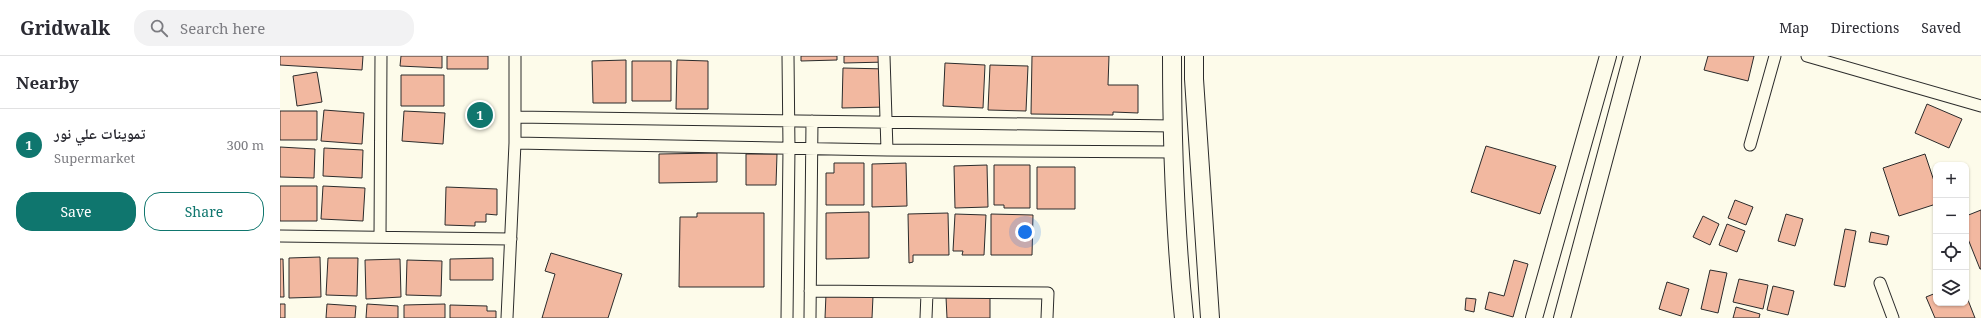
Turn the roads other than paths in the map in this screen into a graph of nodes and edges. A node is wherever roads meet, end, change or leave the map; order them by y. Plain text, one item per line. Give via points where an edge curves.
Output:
1 (380, 56) edge
2 (515, 56) edge
3 (788, 56) edge
4 (884, 56) edge
5 (1172, 56) edge
6 (1194, 56) edge
7 (1608, 56) edge
8 (1632, 56) edge
9 (1775, 56) edge
10 (1807, 56) edge
11 (1981, 106) edge
12 (515, 116) junction
13 (789, 121) junction
14 (812, 121) junction
15 (886, 122) junction
16 (1173, 126) junction
17 (515, 143) junction
18 (1750, 145) dead end
19 (789, 148) junction
20 (811, 148) junction
21 (887, 150) junction
22 (1174, 152) junction
23 (280, 236) edge
24 (380, 237) junction
25 (511, 238) junction
26 (1880, 283) dead end
27 (810, 291) junction
28 (927, 293) junction
29 (508, 318) edge
30 (787, 318) edge
31 (810, 318) edge
32 (926, 318) edge
33 (1048, 318) edge
34 (1184, 318) edge
35 (1210, 318) edge
36 (1534, 318) edge
37 (1562, 318) edge
38 (1893, 318) edge

1 - 24 street
2 - 12 street
3 - 13 street
4 - 15 street
5 - 16 main road
6 - 35 main road
7 - 36 main road
8 - 37 main road
9 - 18 street
10 - 11 street
12 - 13 street
12 - 17 street
13 - 14 street
13 - 19 street
14 - 15 street
14 - 20 street
15 - 16 street
15 - 21 street
16 - 22 main road
17 - 19 street
17 - 25 street
19 - 20 street
19 - 30 street
20 - 21 street
20 - 27 street
21 - 22 street
22 - 34 main road via 1179,271
23 - 24 street
24 - 25 street
25 - 29 street
26 - 38 street
27 - 28 street
27 - 31 street
28 - 32 street
28 - 33 street via 1048,293

